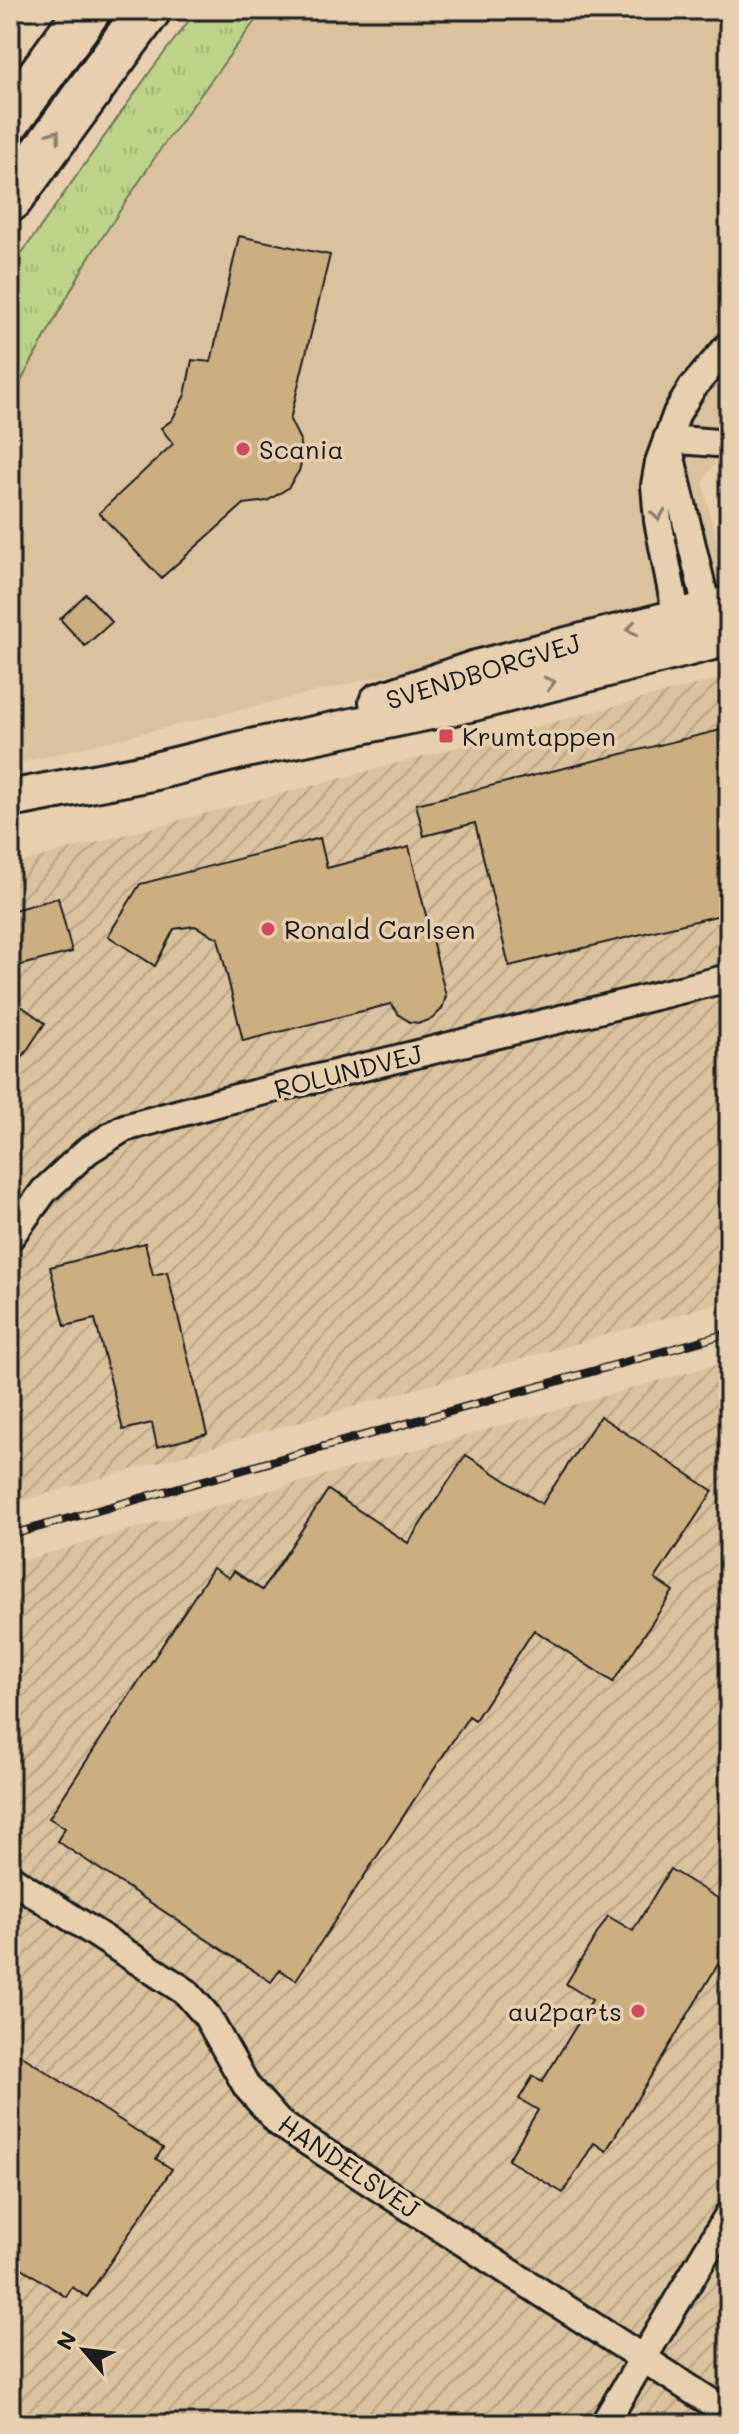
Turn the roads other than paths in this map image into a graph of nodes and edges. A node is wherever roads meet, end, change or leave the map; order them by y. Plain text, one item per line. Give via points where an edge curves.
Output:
1 (88, 10) edge
2 (148, 10) edge
3 (10, 118) edge
4 (10, 199) edge
5 (729, 345) edge
6 (667, 439) junction
7 (729, 444) edge
8 (707, 626) edge
9 (151, 772) junction
10 (10, 799) edge
11 (10, 822) edge
12 (729, 978) edge
13 (10, 1237) edge
14 (10, 1878) edge
15 (729, 2214) edge
16 (643, 2358) junction
17 (729, 2414) edge
18 (604, 2424) edge

1 - 3 highway
4 -> 2 highway
5 - 6 street via 692,388
6 - 7 street
6 - 8 street
8 - 9 main road, SVENDBORGVEJ via 474,702
9 - 10 main road, SVENDBORGVEJ
9 - 11 main road, SVENDBORGVEJ
12 - 13 street, ROLUNDVEJ via 124,1128 87,1151 44,1191
14 - 16 street, HANDELSVEJ via 186,1992 207,2016 247,2087 279,2123
15 - 16 street
16 - 17 street, HANDELSVEJ
16 - 18 street

